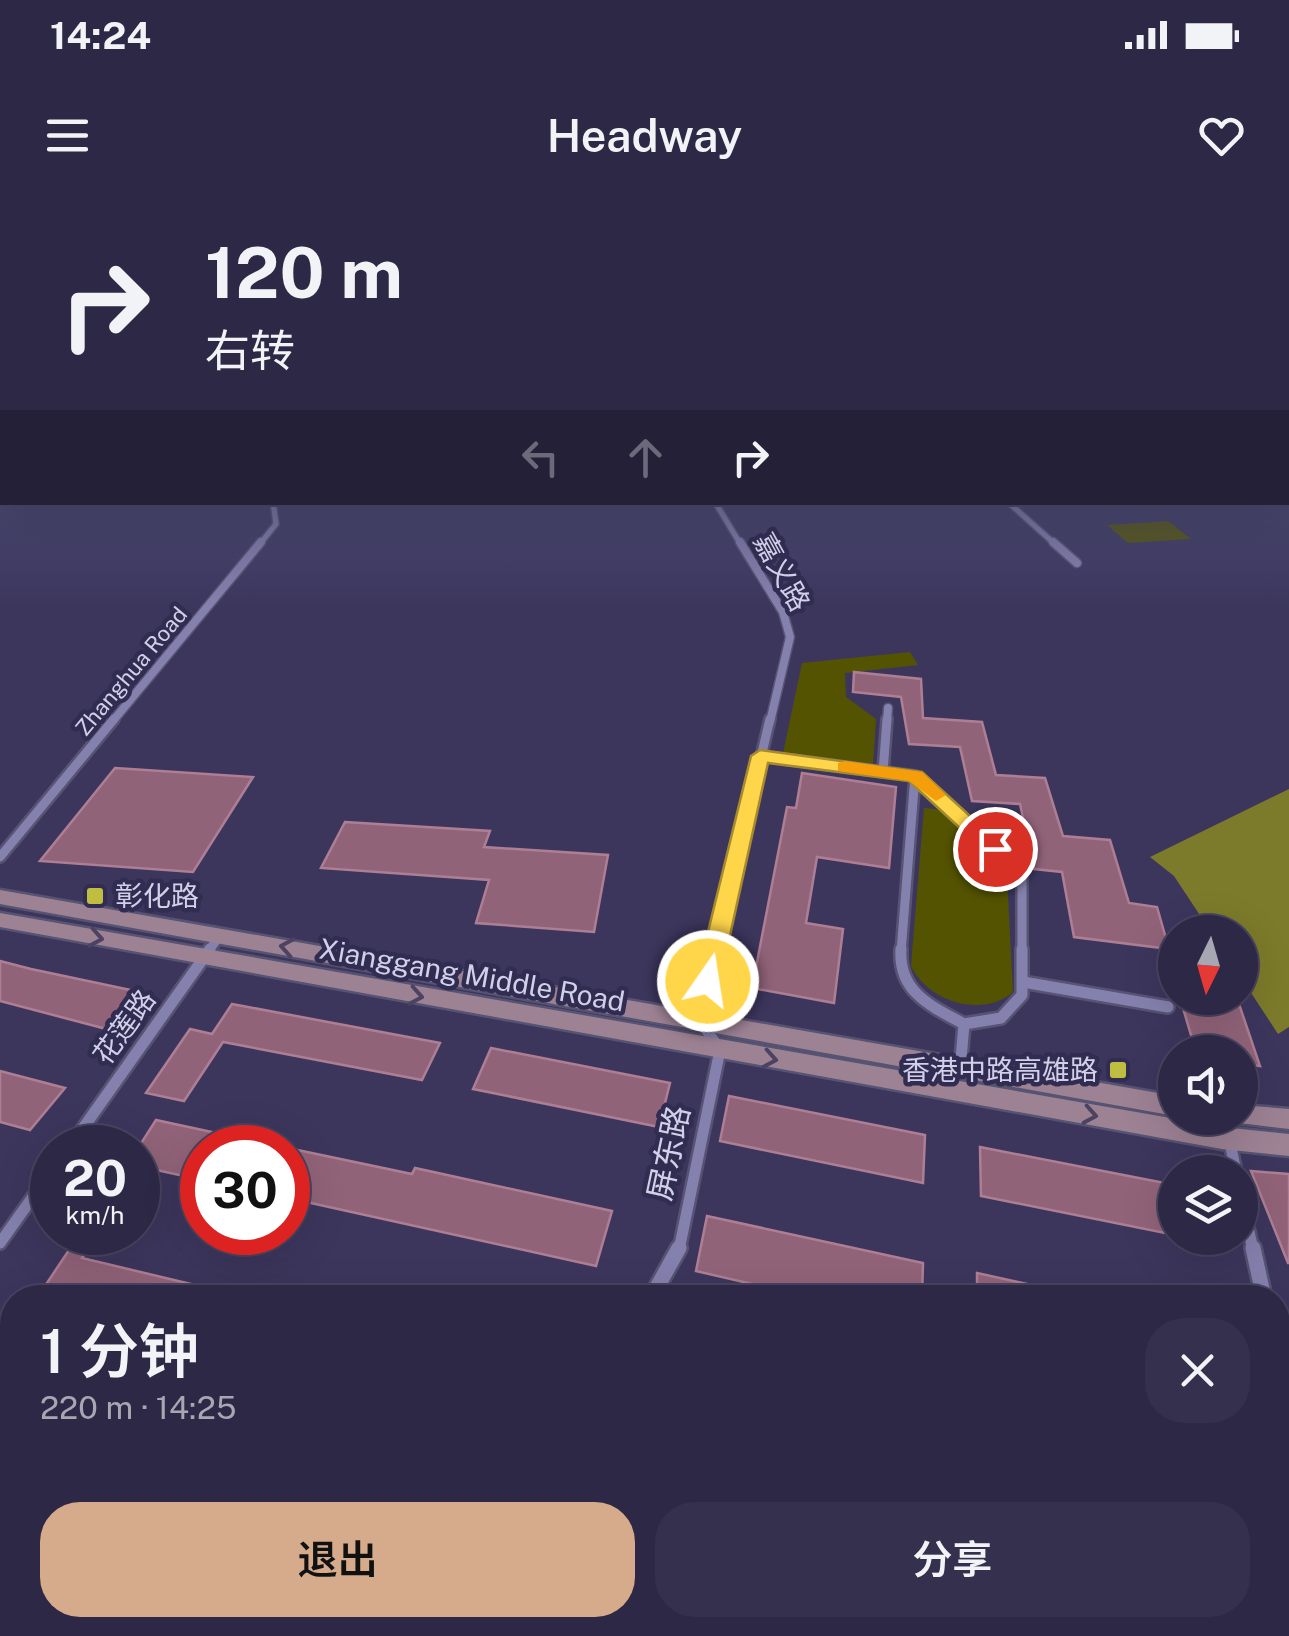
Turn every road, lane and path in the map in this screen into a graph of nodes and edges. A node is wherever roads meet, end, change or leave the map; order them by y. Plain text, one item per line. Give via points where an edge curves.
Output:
1 (273, 505) edge
2 (718, 505) edge
3 (1011, 505) edge
4 (1077, 563) dead end
5 (888, 708) dead end
6 (760, 756) junction
7 (882, 772) junction
8 (915, 776) junction
9 (0, 857) edge
10 (0, 897) edge
11 (0, 920) edge
12 (220, 935) junction
13 (205, 958) junction
14 (1022, 982) junction
15 (1158, 1005) edge
16 (699, 1019) junction
17 (964, 1024) junction
18 (720, 1050) junction
19 (960, 1080) junction
20 (1158, 1104) edge
21 (1158, 1116) edge
22 (1258, 1116) edge
23 (1289, 1118) edge
24 (85, 1125) edge
25 (1253, 1135) edge
26 (1289, 1145) edge
27 (30, 1201) edge
28 (0, 1243) edge
29 (1254, 1255) edge
30 (660, 1285) edge
31 (1261, 1285) edge

1 - 9 street, Zhanghua Road via 276,524
2 - 6 street, 嘉义路 via 790,629
3 - 4 street
5 - 7 street
6 - 7 street
6 - 16 street, 嘉义路
7 - 8 street
8 - 14 street via 1022,873
8 - 17 street via 900,965 916,998
10 - 12 main road, Xianggang Middle Road
11 -> 13 main road, Xianggang Middle Road
12 - 13 street, 花莲路
16 -> 12 main road, Xianggang Middle Road
13 -> 18 main road, Xianggang Middle Road
13 - 24 street, 花莲路
14 - 15 street
14 - 17 street via 1022,995 1001,1018
16 - 18 street
16 - 19 main road, Xianggang Middle Road
17 - 19 street
18 -> 19 main road, Xianggang Middle Road
18 - 30 street, 屏东路 via 678,1258
19 - 20 main road, Xianggang Middle Road
19 -> 21 main road, Xianggang Middle Road
22 - 23 main road
25 - 26 main road, Xianggang Middle Road
27 - 28 street
29 - 31 street

